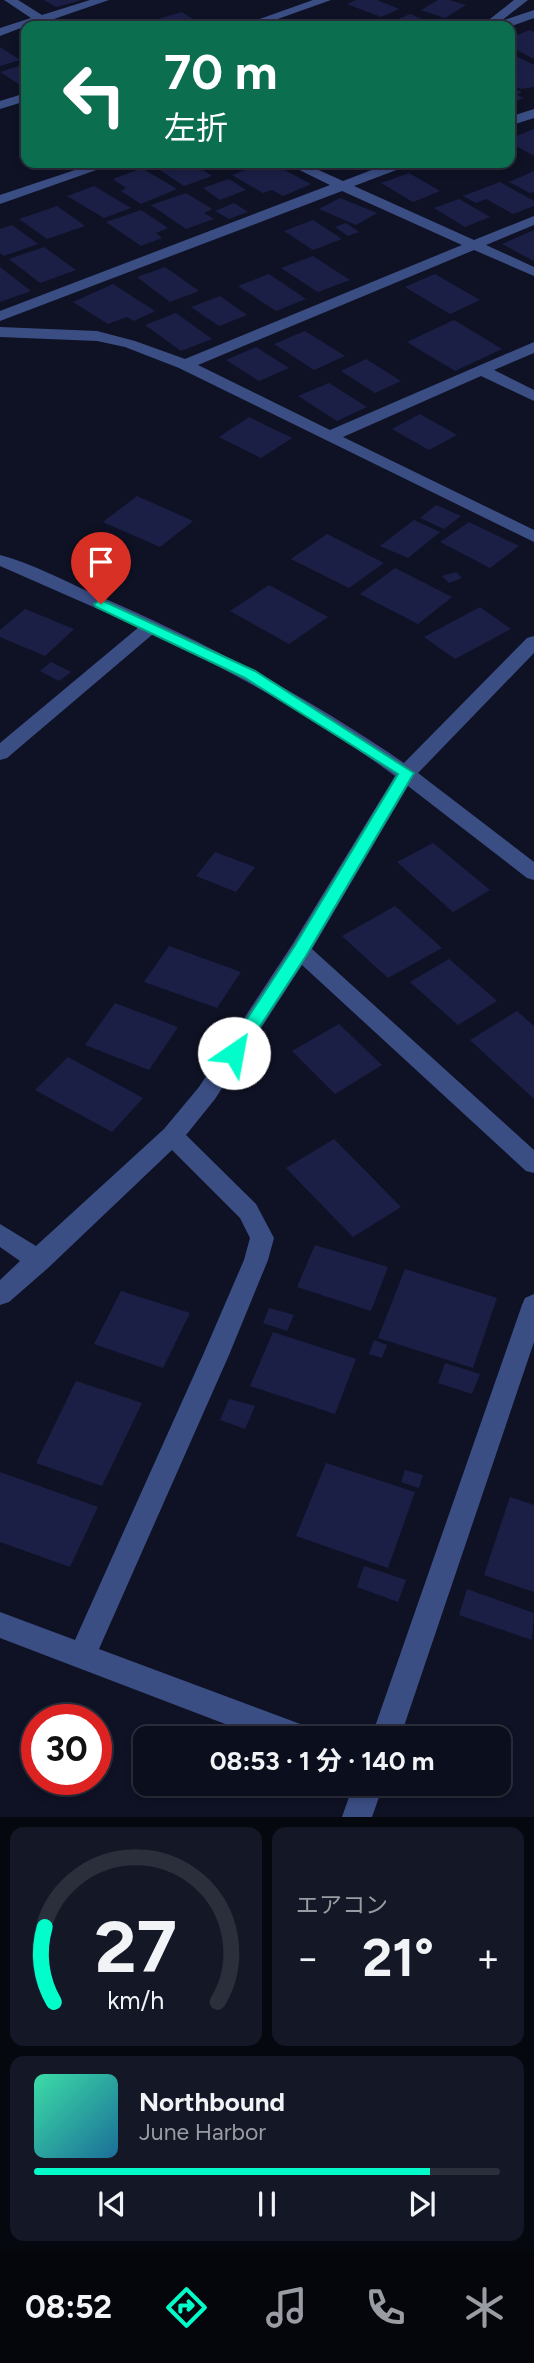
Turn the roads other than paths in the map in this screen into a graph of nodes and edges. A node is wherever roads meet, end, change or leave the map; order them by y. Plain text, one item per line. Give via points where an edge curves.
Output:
1 (10, 0) edge
2 (103, 0) edge
3 (325, 0) edge
4 (522, 0) edge
5 (534, 14) edge
6 (43, 21) edge
7 (51, 21) edge
8 (261, 21) edge
9 (493, 21) edge
10 (514, 21) edge
11 (21, 28) edge
12 (0, 32) edge
13 (21, 99) edge
14 (0, 105) edge
15 (534, 113) edge
16 (515, 120) edge
17 (94, 168) edge
18 (303, 168) edge
19 (388, 168) edge
20 (342, 185) junction
21 (0, 200) edge
22 (534, 220) edge
23 (474, 245) junction
24 (534, 272) edge
25 (0, 316) edge
26 (0, 332) edge
27 (534, 347) edge
28 (186, 365) junction
29 (482, 370) junction
30 (534, 396) edge
31 (331, 436) junction
32 (534, 537) edge
33 (0, 560) edge
34 (151, 626) junction
35 (534, 642) edge
36 (2, 747) edge
37 (407, 773) junction
38 (534, 873) edge
39 (300, 951) junction
40 (172, 1136) junction
41 (534, 1164) edge
42 (0, 1234) edge
43 (39, 1261) junction
44 (0, 1295) edge
45 (534, 1305) edge
46 (0, 1625) edge
47 (82, 1656) junction
48 (268, 1726) edge
49 (389, 1726) edge
50 (364, 1796) edge
51 (357, 1817) edge

1 - 6 street
2 - 7 street
3 - 8 street
4 - 9 street
5 - 10 street
11 - 12 street
13 - 14 street
15 - 16 street
17 - 21 street
18 - 20 street
19 - 20 street
20 - 23 street
20 - 25 street
22 - 23 street
23 - 24 street
23 - 28 street
26 - 28 street via 97,336
27 - 29 street
28 - 31 street
29 - 30 street
29 - 31 street
31 - 32 street
33 - 34 street
34 - 36 street
34 - 37 street via 250,675
35 - 37 street
37 - 38 street
37 - 39 street
39 - 40 street via 207,1093
39 - 41 street
40 - 43 street
40 - 47 street via 248,1211 262,1238 221,1343
42 - 43 street
43 - 44 street
45 - 49 street
46 - 47 street
47 - 48 street
50 - 51 street

